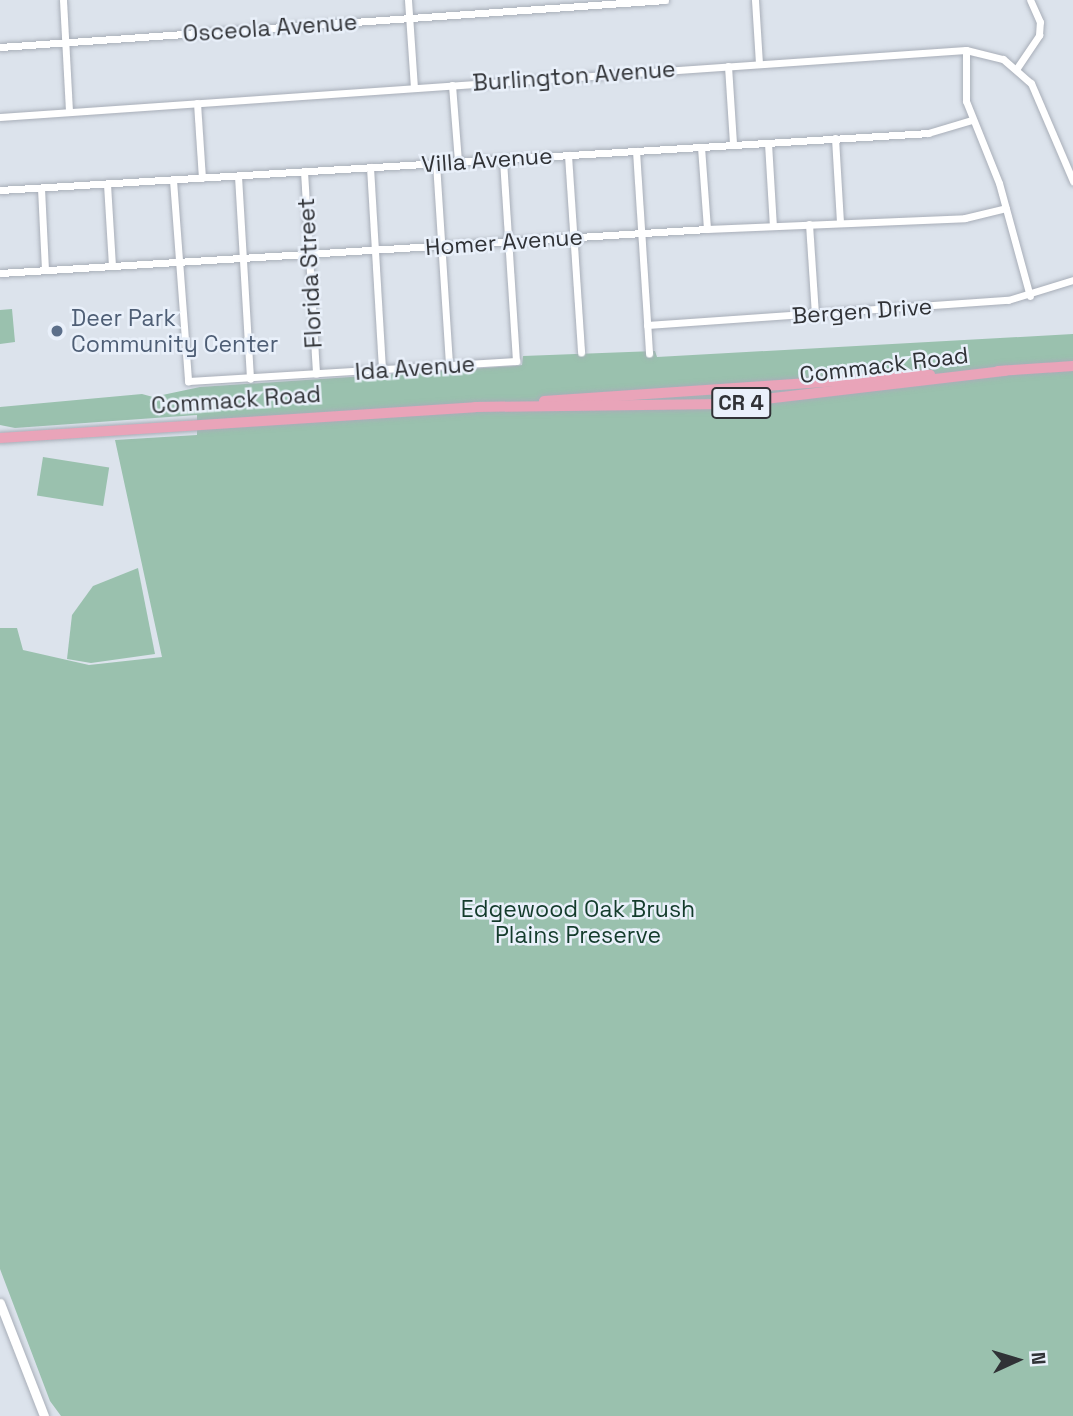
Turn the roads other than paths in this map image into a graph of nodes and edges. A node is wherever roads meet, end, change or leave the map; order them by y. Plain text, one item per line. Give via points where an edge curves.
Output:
1 (63, 0) edge
2 (408, 0) edge
3 (665, 0) edge
4 (755, 0) edge
5 (1030, 0) edge
6 (410, 18) junction
7 (66, 42) junction
8 (0, 47) edge
9 (966, 50) junction
10 (759, 63) junction
11 (728, 66) junction
12 (1017, 68) junction
13 (452, 85) junction
14 (414, 88) junction
15 (197, 103) junction
16 (69, 111) junction
17 (0, 117) edge
18 (972, 120) junction
19 (835, 138) junction
20 (768, 143) junction
21 (733, 144) junction
22 (701, 147) junction
23 (636, 150) junction
24 (568, 155) junction
25 (502, 159) junction
26 (458, 161) junction
27 (436, 163) junction
28 (370, 167) junction
29 (304, 171) junction
30 (238, 176) junction
31 (202, 178) junction
32 (173, 180) junction
33 (1073, 181) edge
34 (107, 184) junction
35 (41, 188) junction
36 (0, 190) edge
37 (1006, 208) junction
38 (840, 222) junction
39 (809, 224) junction
40 (773, 226) junction
41 (707, 229) junction
42 (640, 233) junction
43 (573, 237) junction
44 (508, 241) junction
45 (441, 246) junction
46 (375, 250) junction
47 (309, 255) junction
48 (243, 258) junction
49 (177, 262) junction
50 (112, 266) junction
51 (45, 271) junction
52 (0, 273) edge
53 (1073, 281) edge
54 (1030, 296) junction
55 (815, 314) junction
56 (648, 325) junction
57 (581, 353) dead end
58 (649, 354) dead end
59 (449, 365) junction
60 (1073, 366) edge
61 (382, 370) junction
62 (316, 374) junction
63 (250, 379) junction
64 (0, 438) edge
65 (0, 1303) edge
66 (44, 1416) edge

1 - 7 street
2 - 6 street
3 - 6 street, Osceola Avenue
4 - 10 street
5 - 12 street via 1040,22 1039,35
6 - 7 street, Osceola Avenue
6 - 14 street
7 - 8 street, Osceola Avenue
7 - 16 street
9 - 10 street, Burlington Avenue
9 - 12 street, Burlington Avenue via 990,54
9 - 18 street via 964,84
10 - 11 street, Burlington Avenue
11 - 13 street, Burlington Avenue
11 - 21 street
12 - 33 street, Burlington Avenue via 1042,101
13 - 14 street, Burlington Avenue
13 - 26 street
14 - 15 street, Burlington Avenue
15 - 16 street, Burlington Avenue
15 - 31 street
16 - 17 street, Burlington Avenue
18 - 19 street, Villa Avenue via 944,131
18 - 37 street
19 - 20 street, Villa Avenue
19 - 38 street
20 - 21 street, Villa Avenue
20 - 40 street
21 - 22 street, Villa Avenue
22 - 23 street, Villa Avenue
22 - 41 street
23 - 24 street, Villa Avenue
23 - 42 street
24 - 25 street, Villa Avenue
24 - 43 street
25 - 26 street, Villa Avenue
25 - 44 street
26 - 27 street, Villa Avenue
27 - 28 street, Villa Avenue
27 - 45 street
28 - 29 street, Villa Avenue
28 - 46 street
29 - 30 street, Villa Avenue
29 - 47 street, Florida Street
30 - 31 street, Villa Avenue
30 - 48 street
31 - 32 street, Villa Avenue
32 - 34 street, Villa Avenue
32 - 49 street
34 - 35 street, Villa Avenue
34 - 50 street
35 - 36 street, Villa Avenue
35 - 51 street
37 - 38 street, Homer Avenue via 965,218
37 - 54 street
38 - 39 street, Homer Avenue
39 - 40 street, Homer Avenue
39 - 55 street
40 - 41 street, Homer Avenue
41 - 42 street, Homer Avenue
42 - 43 street, Homer Avenue
42 - 56 street
43 - 44 street, Homer Avenue
43 - 57 street
44 - 45 street, Homer Avenue
44 - 59 street, Ida Avenue via 516,361
45 - 46 street, Homer Avenue
45 - 59 street
46 - 47 street, Homer Avenue
46 - 61 street
47 - 48 street, Homer Avenue
47 - 62 street, Florida Street
48 - 49 street, Homer Avenue
48 - 63 street
49 - 50 street, Homer Avenue
49 - 63 street, Ida Avenue via 188,381
50 - 51 street, Homer Avenue
51 - 52 street, Homer Avenue
53 - 54 street, Bergen Drive
54 - 55 street, Bergen Drive
55 - 56 street, Bergen Drive
56 - 58 street
59 - 61 street, Ida Avenue
60 - 64 main road, Commack Road / CR 4
61 - 62 street, Ida Avenue
62 - 63 street, Ida Avenue
65 - 66 street

